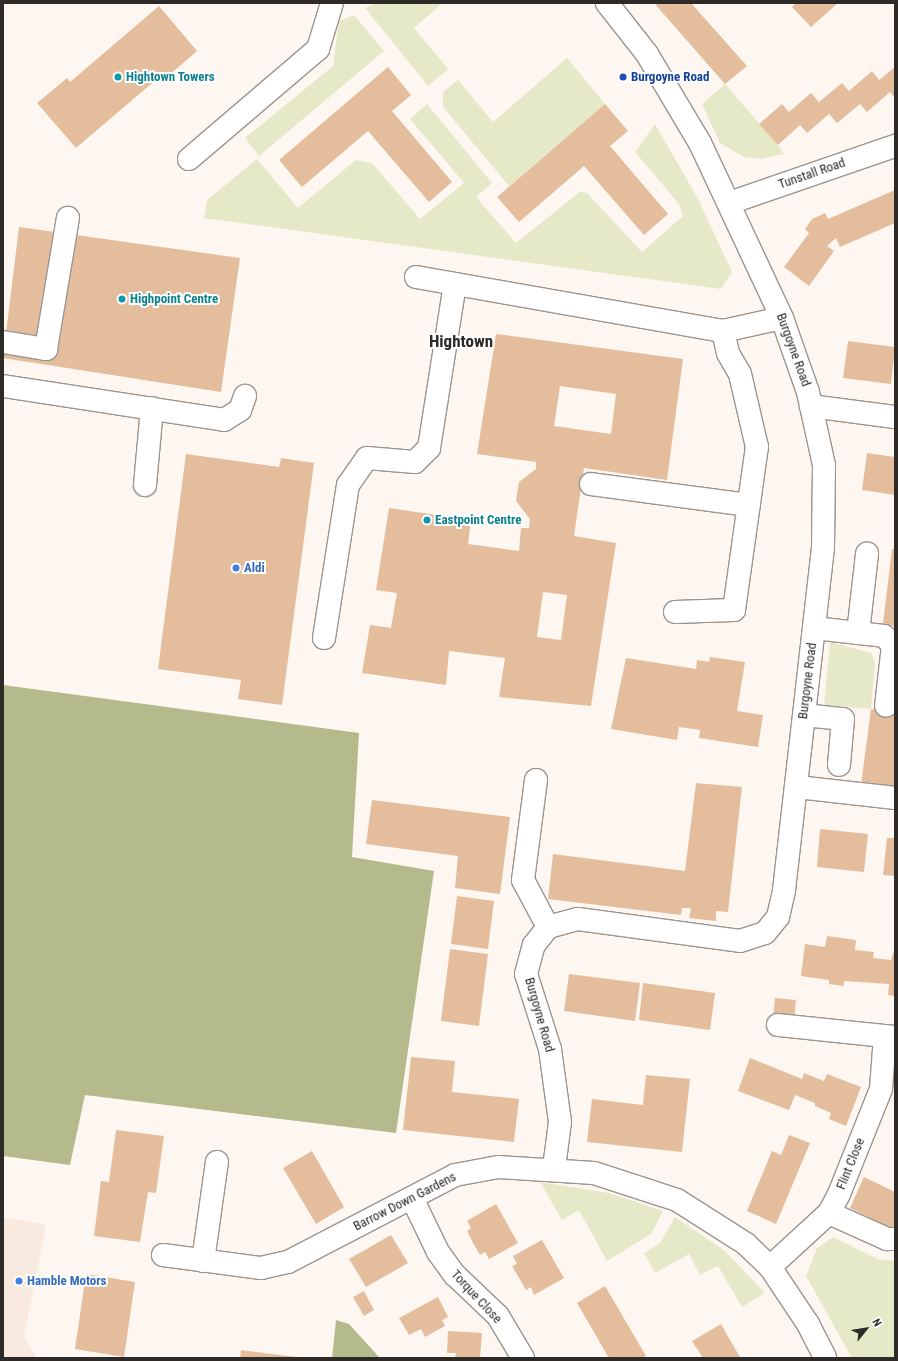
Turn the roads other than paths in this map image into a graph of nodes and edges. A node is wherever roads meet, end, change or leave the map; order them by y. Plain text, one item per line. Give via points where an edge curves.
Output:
1 (332, 3) edge
2 (608, 3) edge
3 (895, 146) edge
4 (189, 159) dead end
5 (729, 203) junction
6 (68, 218) dead end
7 (416, 277) dead end
8 (455, 284) junction
9 (782, 318) junction
10 (723, 331) junction
11 (3, 342) edge
12 (3, 386) edge
13 (245, 396) dead end
14 (811, 406) junction
15 (152, 408) junction
16 (895, 417) edge
17 (591, 484) dead end
18 (144, 485) dead end
19 (749, 505) junction
20 (867, 554) dead end
21 (675, 612) dead end
22 (814, 628) junction
23 (858, 633) junction
24 (324, 638) dead end
25 (886, 706) dead end
26 (804, 715) junction
27 (838, 765) dead end
28 (536, 780) dead end
29 (797, 787) junction
30 (895, 798) edge
31 (548, 927) junction
32 (778, 1025) dead end
33 (890, 1037) edge
34 (216, 1162) dead end
35 (554, 1168) junction
36 (412, 1198) junction
37 (829, 1213) junction
38 (895, 1239) edge
39 (163, 1255) dead end
40 (203, 1261) junction
41 (770, 1267) junction
42 (518, 1356) edge
43 (825, 1358) edge

1 - 4 street via 318,49
2 - 5 street, Burgoyne Road via 647,54 700,143
3 - 5 street, Tunstall Road
5 - 9 street, Burgoyne Road
6 - 11 street via 46,349
7 - 8 street
8 - 10 street
8 - 24 street via 429,448 415,462 367,458 348,485
9 - 10 street
9 - 14 street, Burgoyne Road
10 - 19 street via 728,354 740,374 757,447
12 - 15 street
13 - 15 street via 240,410 224,420
14 - 16 street
14 - 22 street, Burgoyne Road via 824,465 823,547
15 - 18 street
17 - 19 street
19 - 21 street via 734,610
20 - 23 street
22 - 23 street
22 - 26 street, Burgoyne Road
23 - 25 street via 884,636 893,645
26 - 27 street via 843,720
26 - 29 street, Burgoyne Road
28 - 31 street via 523,880
29 - 30 street
29 - 31 street, Burgoyne Road via 784,890 778,917 765,934 740,941 578,919
31 - 35 street, Burgoyne Road via 534,945 526,974 550,1049 560,1122
32 - 33 street, Flint Close
33 - 37 street, Flint Close via 881,1089
34 - 40 street
35 - 36 street, Barrow Down Gardens via 477,1169 456,1175
35 - 41 street, Barrow Down Gardens via 630,1182 677,1200 746,1244
36 - 40 street, Barrow Down Gardens via 288,1262 249,1268
36 - 42 street, Torque Close via 438,1252 455,1275 498,1316
37 - 38 street via 887,1239
37 - 41 street, Flint Close
39 - 40 street, Barrow Down Gardens
41 - 43 street, Barrow Down Gardens via 808,1324

